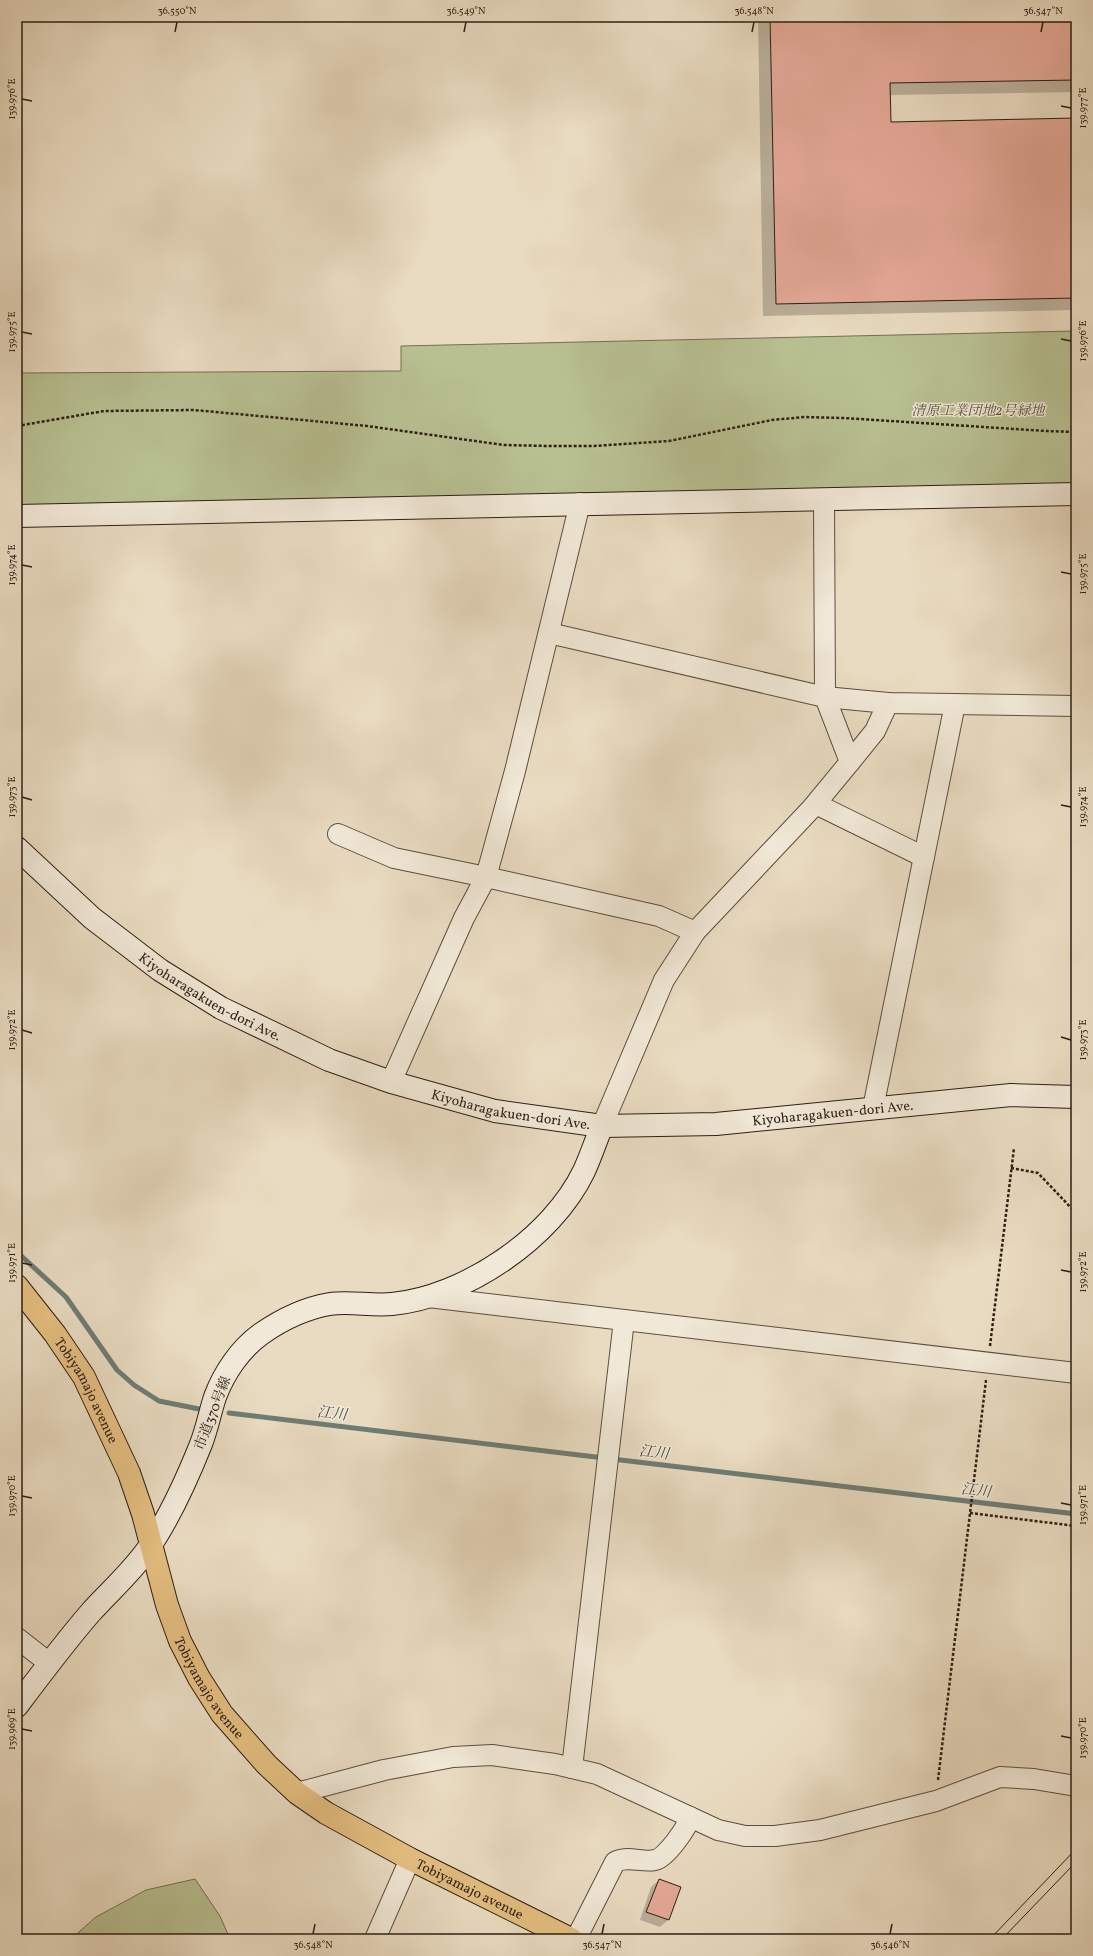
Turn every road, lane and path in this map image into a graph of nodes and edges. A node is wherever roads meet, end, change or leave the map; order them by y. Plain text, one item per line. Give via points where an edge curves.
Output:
1 (17, 426) edge
2 (1076, 432) edge
3 (1076, 494) edge
4 (824, 500) junction
5 (580, 503) junction
6 (17, 516) edge
7 (549, 633) junction
8 (825, 697) junction
9 (888, 703) junction
10 (955, 704) junction
11 (1076, 706) edge
12 (850, 762) junction
13 (816, 804) junction
14 (338, 834) dead end
15 (17, 848) edge
16 (924, 857) junction
17 (486, 877) junction
18 (695, 932) junction
19 (391, 1082) junction
20 (1076, 1097) edge
21 (873, 1108) junction
22 (602, 1126) junction
23 (1014, 1148) dead end
24 (1011, 1168) junction
25 (1076, 1213) edge
26 (17, 1286) edge
27 (428, 1297) junction
28 (624, 1320) junction
29 (988, 1362) junction
30 (1076, 1373) edge
31 (970, 1513) junction
32 (1076, 1526) edge
33 (150, 1545) junction
34 (17, 1638) edge
35 (49, 1663) junction
36 (17, 1706) edge
37 (572, 1768) junction
38 (1076, 1786) edge
39 (296, 1793) junction
40 (936, 1801) junction
41 (690, 1817) junction
42 (410, 1859) junction
43 (375, 1939) edge
44 (571, 1939) edge
45 (576, 1939) edge

1 - 2 path via 104,411 194,410 367,426 504,445 594,446 669,441 772,420 804,417
3 - 4 street
4 - 5 street
4 - 8 street
5 - 6 street
5 - 7 street
7 - 8 street
7 - 17 street
8 - 9 street
8 - 12 street
9 - 10 street
9 - 12 street via 875,731
10 - 11 street
10 - 16 street
12 - 13 street
13 - 16 street
13 - 18 street
14 - 17 street via 394,858
15 - 19 street, Kiyoharagakuen-dori Ave. via 92,918 167,974 221,1008 329,1060
16 - 21 street
17 - 18 street via 658,916
17 - 19 street via 464,918
18 - 22 street via 664,980
19 - 22 street, Kiyoharagakuen-dori Ave. via 495,1111
20 - 21 street, Kiyoharagakuen-dori Ave. via 1011,1095
21 - 22 street, Kiyoharagakuen-dori Ave. via 716,1124
22 - 27 street, 市道370号線 via 584,1172 560,1209 528,1241 498,1264 462,1284
23 - 24 path
24 - 25 path via 1038,1173
24 - 29 path
26 - 33 highway, Tobiyamajo avenue via 55,1334 84,1377 129,1473
27 - 28 street
27 - 33 street, 市道370号線 via 392,1304 330,1304 292,1316 260,1335 234,1361 216,1396 201,1443 179,1494
28 - 29 street
28 - 37 street
29 - 30 street
29 - 31 path
31 - 32 path
31 - 40 path
33 - 35 street, 市道370号線 via 128,1576 92,1612
33 - 39 highway, Tobiyamajo avenue via 180,1641 199,1678 226,1719
34 - 35 street
35 - 36 street, 市道370号線
37 - 39 street via 492,1756 452,1757 384,1770
37 - 41 street via 597,1774
38 - 40 street via 1034,1779 1000,1777
39 - 42 highway, Tobiyamajo avenue via 326,1813
40 - 41 street via 820,1830 775,1836 745,1836 718,1830
41 - 45 street via 688,1825 662,1858 621,1859 615,1862
42 - 43 street
42 - 44 highway, Tobiyamajo avenue

